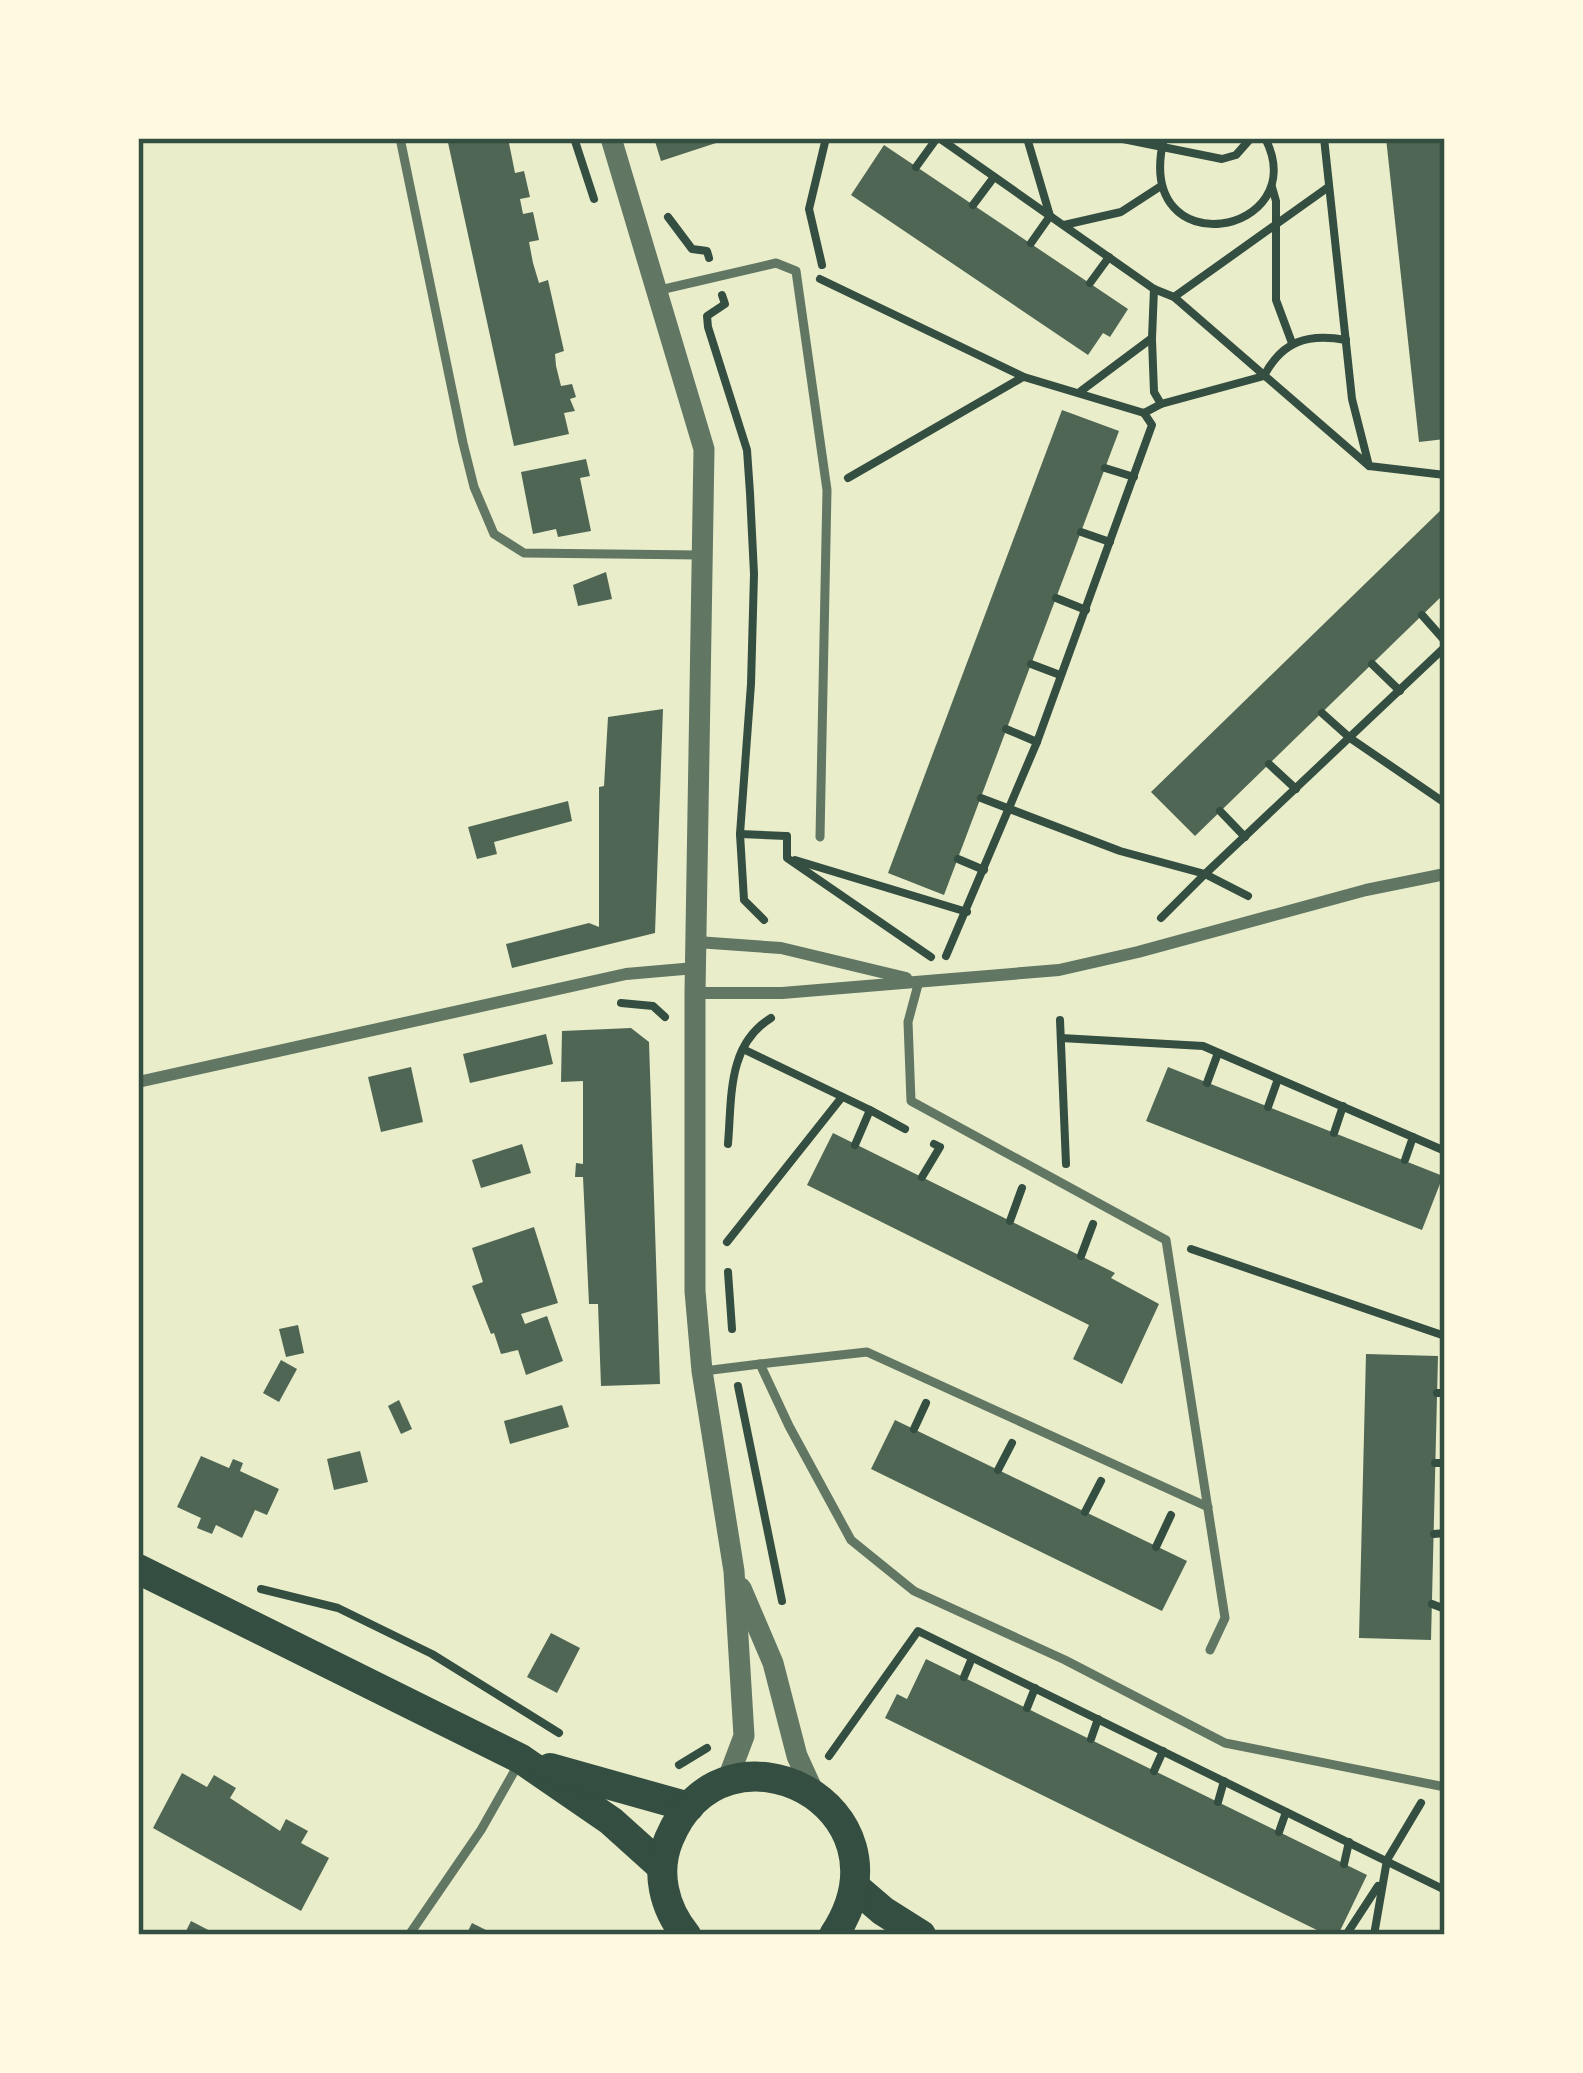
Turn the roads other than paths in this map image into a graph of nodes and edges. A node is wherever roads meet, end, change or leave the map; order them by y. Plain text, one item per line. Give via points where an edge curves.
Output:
1 (400, 138) edge
2 (611, 138) edge
3 (658, 290) junction
4 (702, 555) junction
5 (820, 837) road end
6 (1445, 874) edge
7 (697, 942) junction
8 (695, 968) junction
9 (919, 981) junction
10 (695, 993) junction
11 (138, 1082) edge
12 (760, 1364) junction
13 (702, 1371) junction
14 (1208, 1507) junction
15 (138, 1569) edge
16 (734, 1571) junction
17 (1210, 1650) dead end
18 (521, 1759) junction
19 (727, 1781) junction
20 (1445, 1787) edge
21 (814, 1792) junction
22 (689, 1807) junction
23 (661, 1866) junction
24 (855, 1887) junction
25 (409, 1935) edge
26 (686, 1935) edge
27 (834, 1935) edge
28 (921, 1935) edge

1 - 4 lane via 463,443 494,534 524,553
2 - 3 street
3 - 4 street via 704,449
3 - 5 lane via 776,263 796,271 827,490
4 - 7 street
6 - 9 street via 1059,970
7 - 8 street
7 - 9 street via 781,948
8 - 10 street
8 - 11 street via 648,969
9 - 10 street
9 - 14 lane via 908,1022 911,1101 1166,1240
10 - 13 street
12 - 13 lane
12 - 14 lane via 867,1352
12 - 20 lane via 851,1540 914,1591 1225,1743
13 - 16 street
14 - 17 lane via 1225,1618
15 - 18 main road
16 - 19 street via 744,1736
16 - 21 street
18 - 22 main road
18 - 23 main road
18 - 25 lane
19 - 21 main road via 772,1777
19 - 22 main road
21 - 24 main road via 850,1840
22 - 23 main road
23 - 26 main road via 664,1894
24 - 27 main road
24 - 28 main road

